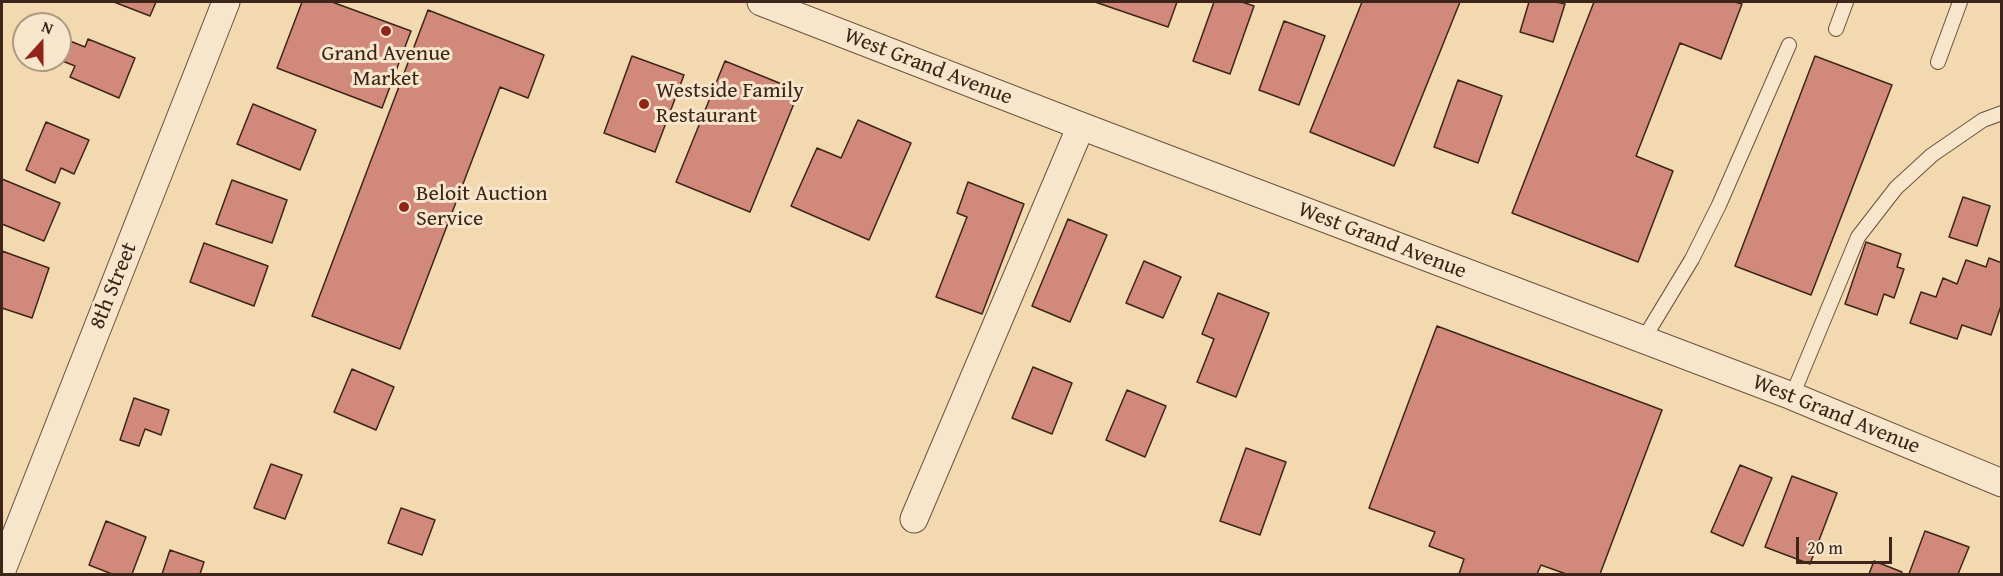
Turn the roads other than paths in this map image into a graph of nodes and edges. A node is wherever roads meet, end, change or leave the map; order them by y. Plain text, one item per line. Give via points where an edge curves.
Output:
1 (226, 2) edge
2 (761, 2) edge
3 (1846, 2) edge
4 (1960, 2) edge
5 (1836, 29) dead end
6 (1789, 45) dead end
7 (1938, 62) dead end
8 (2001, 113) edge
9 (1081, 126) junction
10 (1643, 340) junction
11 (1792, 396) junction
12 (2001, 483) edge
13 (914, 519) dead end
14 (2, 570) edge

1 - 14 street, 8th Street
2 - 9 street, West Grand Avenue
3 - 5 lane
4 - 7 lane
6 - 10 lane via 1719,205
8 - 11 lane via 1983,120 1932,155 1896,188 1858,237
9 - 10 street, West Grand Avenue
9 - 13 street
10 - 11 street, West Grand Avenue
11 - 12 street, West Grand Avenue

